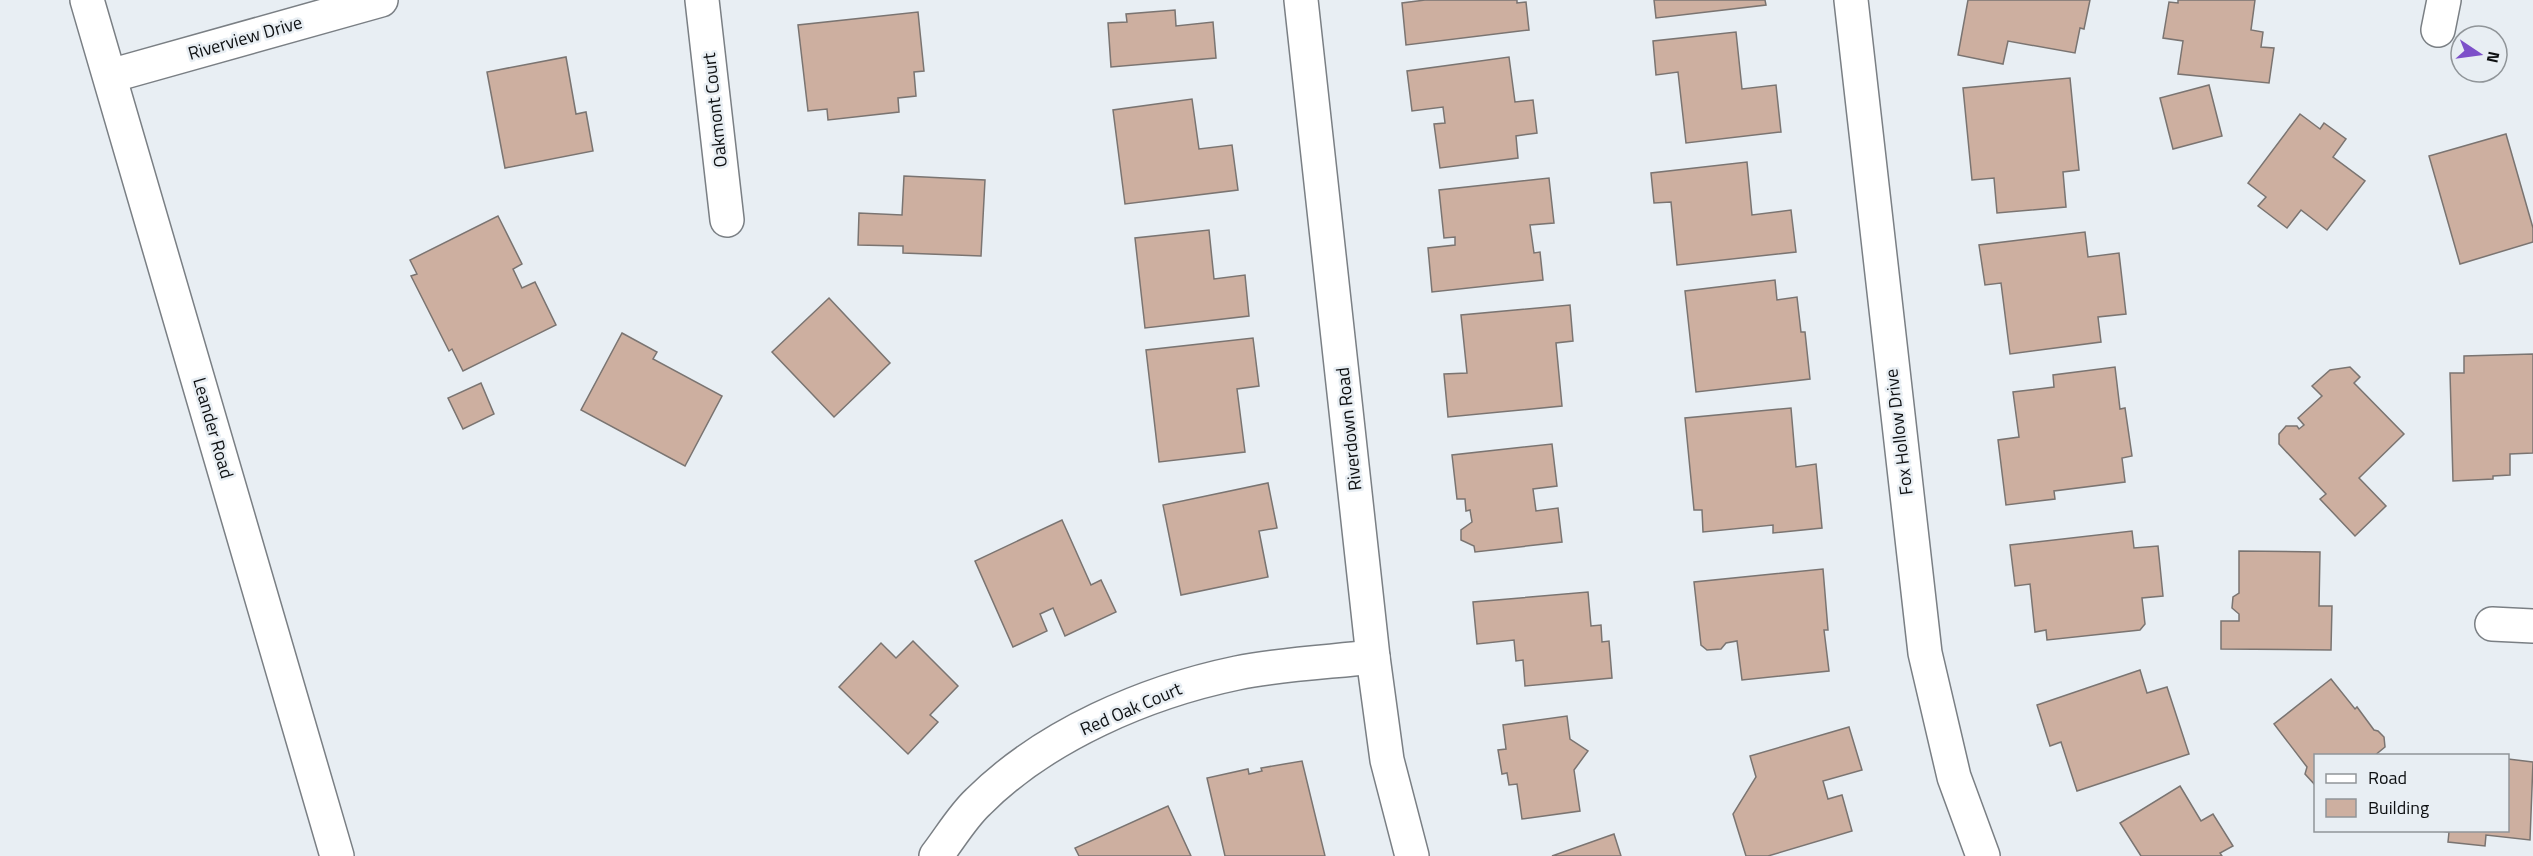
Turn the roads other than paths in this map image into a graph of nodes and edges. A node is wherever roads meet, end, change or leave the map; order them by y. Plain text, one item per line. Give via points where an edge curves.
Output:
1 (87, 0) edge
2 (381, 0) edge
3 (702, 0) edge
4 (1301, 0) edge
5 (1851, 0) edge
6 (110, 76) junction
7 (727, 220) dead end
8 (2492, 624) dead end
9 (2533, 626) edge
10 (1373, 657) junction
11 (337, 856) edge
12 (936, 856) edge
13 (1412, 856) edge
14 (1983, 856) edge

1 - 6 street, Leander Road
2 - 6 street, Riverview Drive
3 - 7 street, Oakmont Court
4 - 10 street, Riverdown Road
5 - 14 street, Fox Hollow Drive via 1925,653 1954,777
6 - 11 street, Leander Road
8 - 9 street
10 - 12 street, Red Oak Court via 1239,672 1166,690 1098,719 1035,756 978,802
10 - 13 street, Riverdown Road via 1387,760

